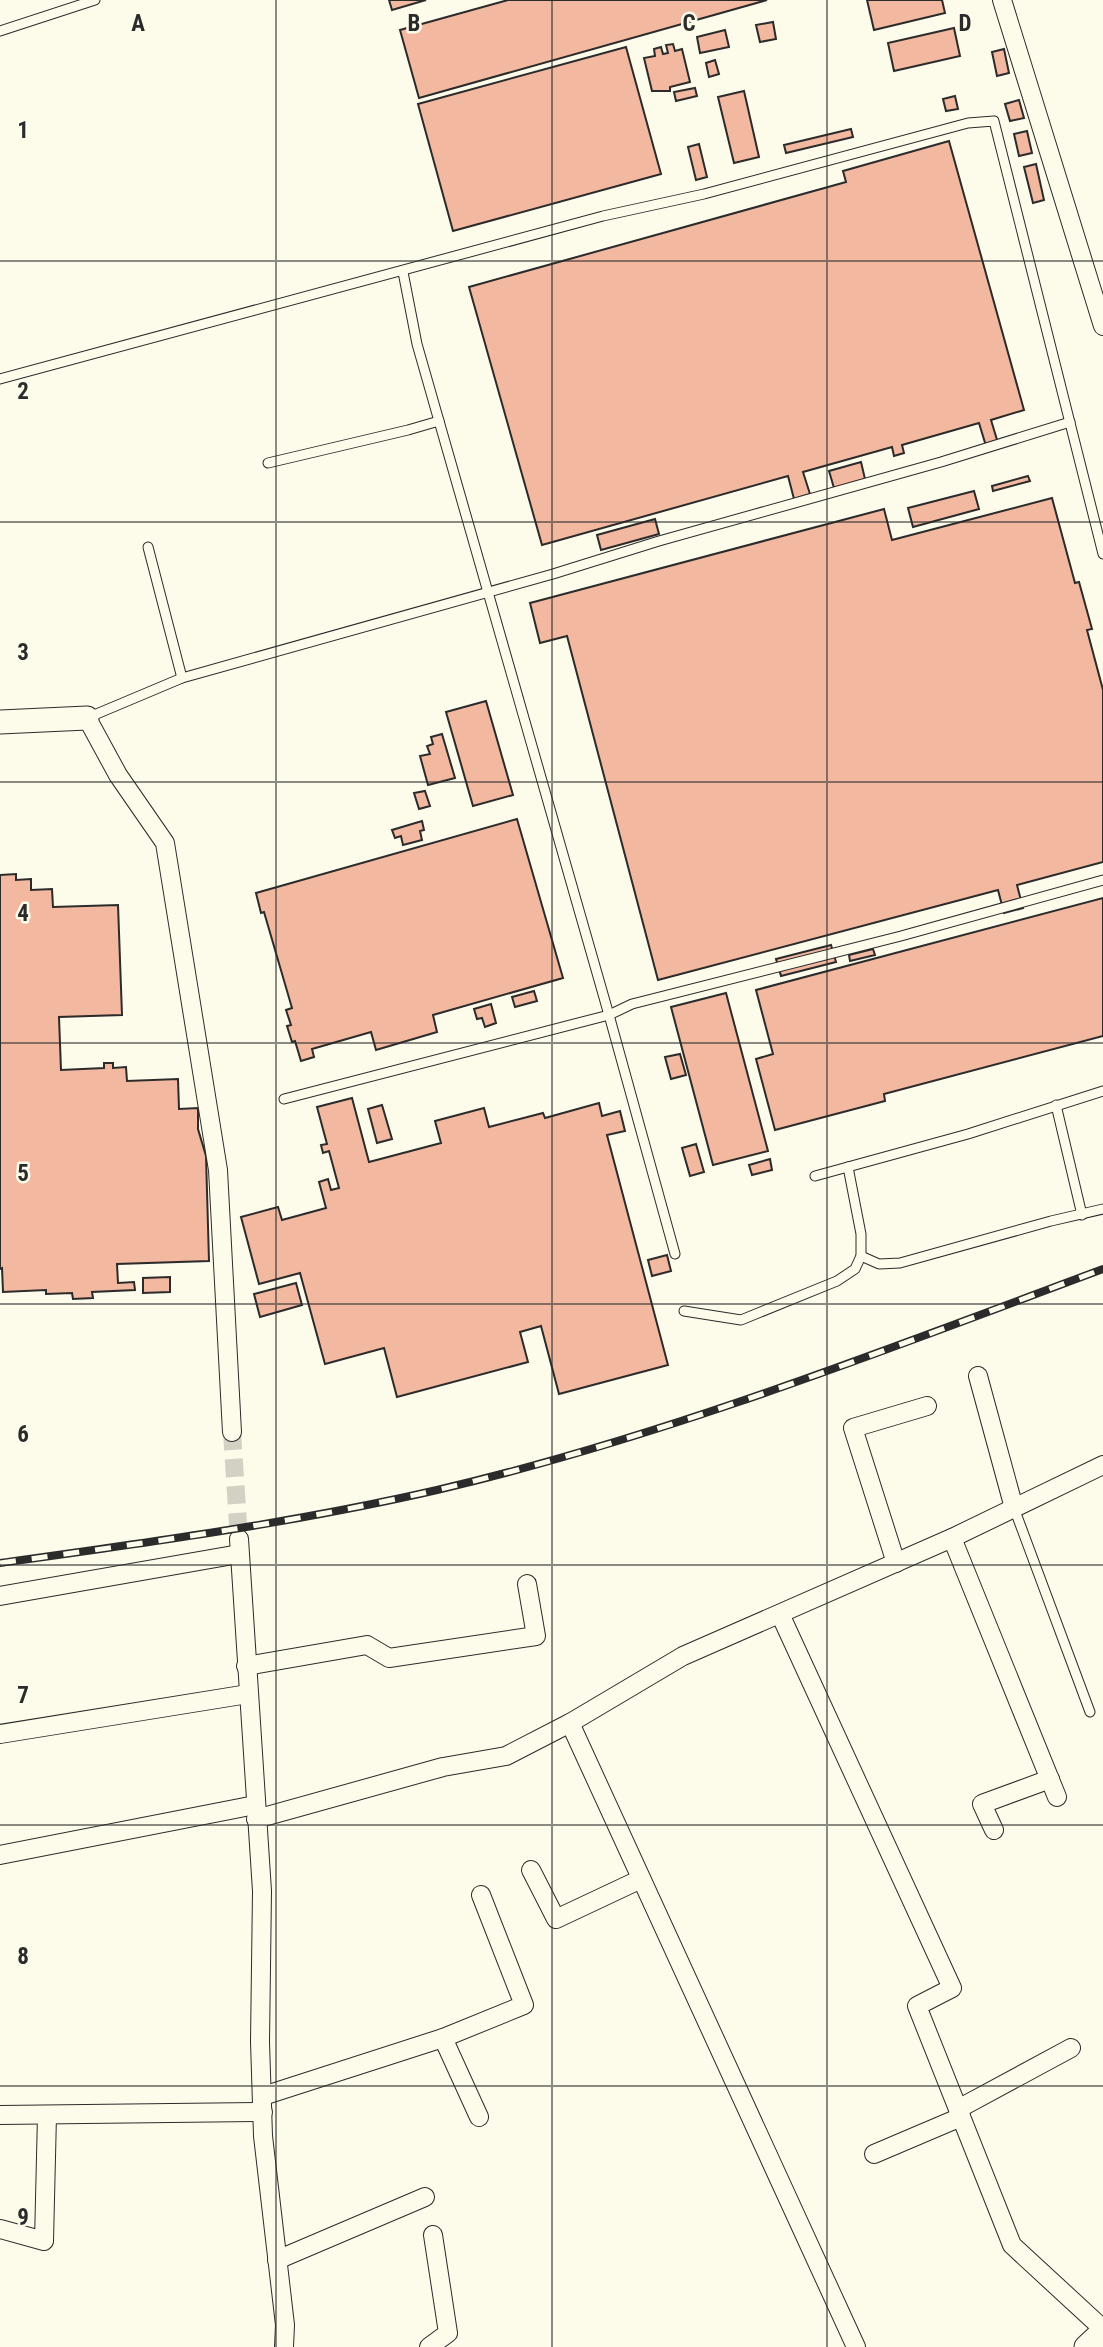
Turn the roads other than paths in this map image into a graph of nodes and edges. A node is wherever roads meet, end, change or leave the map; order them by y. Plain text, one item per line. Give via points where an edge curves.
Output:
1 (95, 0) edge
2 (1002, 0) edge
3 (0, 31) edge
4 (403, 272) junction
5 (1103, 326) edge
6 (0, 379) edge
7 (439, 421) junction
8 (1070, 422) junction
9 (268, 463) dead end
10 (148, 547) dead end
11 (1103, 554) edge
12 (488, 592) junction
13 (182, 678) junction
14 (87, 718) junction
15 (0, 722) edge
16 (1103, 880) edge
17 (609, 1015) junction
18 (1103, 1091) edge
19 (284, 1099) dead end
20 (1056, 1105) junction
21 (848, 1167) junction
22 (815, 1176) dead end
23 (1103, 1209) edge
24 (1082, 1215) junction
25 (675, 1254) dead end
26 (861, 1256) junction
27 (684, 1311) dead end
28 (978, 1376) dead end
29 (927, 1406) dead end
30 (232, 1432) tunnel mouth
31 (1103, 1465) edge
32 (1014, 1508) junction
33 (952, 1538) junction
34 (896, 1563) junction
35 (527, 1584) dead end
36 (0, 1596) edge
37 (780, 1614) junction
38 (246, 1667) junction
39 (248, 1694) junction
40 (1090, 1712) dead end
41 (570, 1723) junction
42 (0, 1734) edge
43 (1049, 1779) junction
44 (1057, 1797) dead end
45 (256, 1812) junction
46 (994, 1830) dead end
47 (0, 1855) edge
48 (531, 1870) dead end
49 (641, 1879) junction
50 (481, 1895) dead end
51 (443, 2038) junction
52 (1071, 2048) dead end
53 (263, 2104) junction
54 (960, 2113) junction
55 (0, 2115) edge
56 (47, 2115) junction
57 (479, 2117) dead end
58 (874, 2154) dead end
59 (425, 2197) dead end
60 (0, 2229) edge
61 (433, 2235) dead end
62 (278, 2260) junction
63 (1103, 2330) edge
64 (285, 2347) edge
65 (429, 2347) edge
66 (856, 2347) edge
67 (1086, 2347) edge

1 - 3 lane
2 - 5 street
4 - 6 lane
4 - 7 lane
4 - 8 lane via 603,216 704,194 968,123 994,121
7 - 9 lane
7 - 12 lane
8 - 11 lane
8 - 12 lane
10 - 13 lane
12 - 13 lane
12 - 17 lane
13 - 14 lane
14 - 15 street
14 - 30 street via 118,775 165,843 218,1170
16 - 17 lane via 632,1004
17 - 19 lane
17 - 25 lane
18 - 20 lane
20 - 21 lane
20 - 24 lane
21 - 22 lane
21 - 26 lane
23 - 24 lane
24 - 26 lane via 900,1263 878,1264
26 - 27 lane via 855,1269 837,1281 741,1320
28 - 32 street
29 - 34 street via 853,1428
31 - 32 street
32 - 33 street
32 - 40 lane
33 - 34 street
33 - 43 street
34 - 37 street
35 - 38 street via 536,1636 389,1658 368,1645
36 - 38 street via 239,1547
37 - 41 street via 683,1656
37 - 54 street via 952,1988 917,2006
38 - 39 street
39 - 42 street
39 - 45 street
41 - 45 street via 506,1756
41 - 49 street
43 - 44 street
43 - 46 street via 982,1804
45 - 47 street
45 - 53 street via 262,1891
48 - 49 street via 556,1919
49 - 66 street
50 - 51 street via 524,2005
51 - 53 street
51 - 57 street
52 - 54 street
53 - 56 street
53 - 62 street
54 - 58 street
54 - 63 street via 1012,2245
55 - 56 street
56 - 60 street via 44,2241
59 - 62 street
61 - 65 street via 448,2333
62 - 64 street
63 - 67 street

